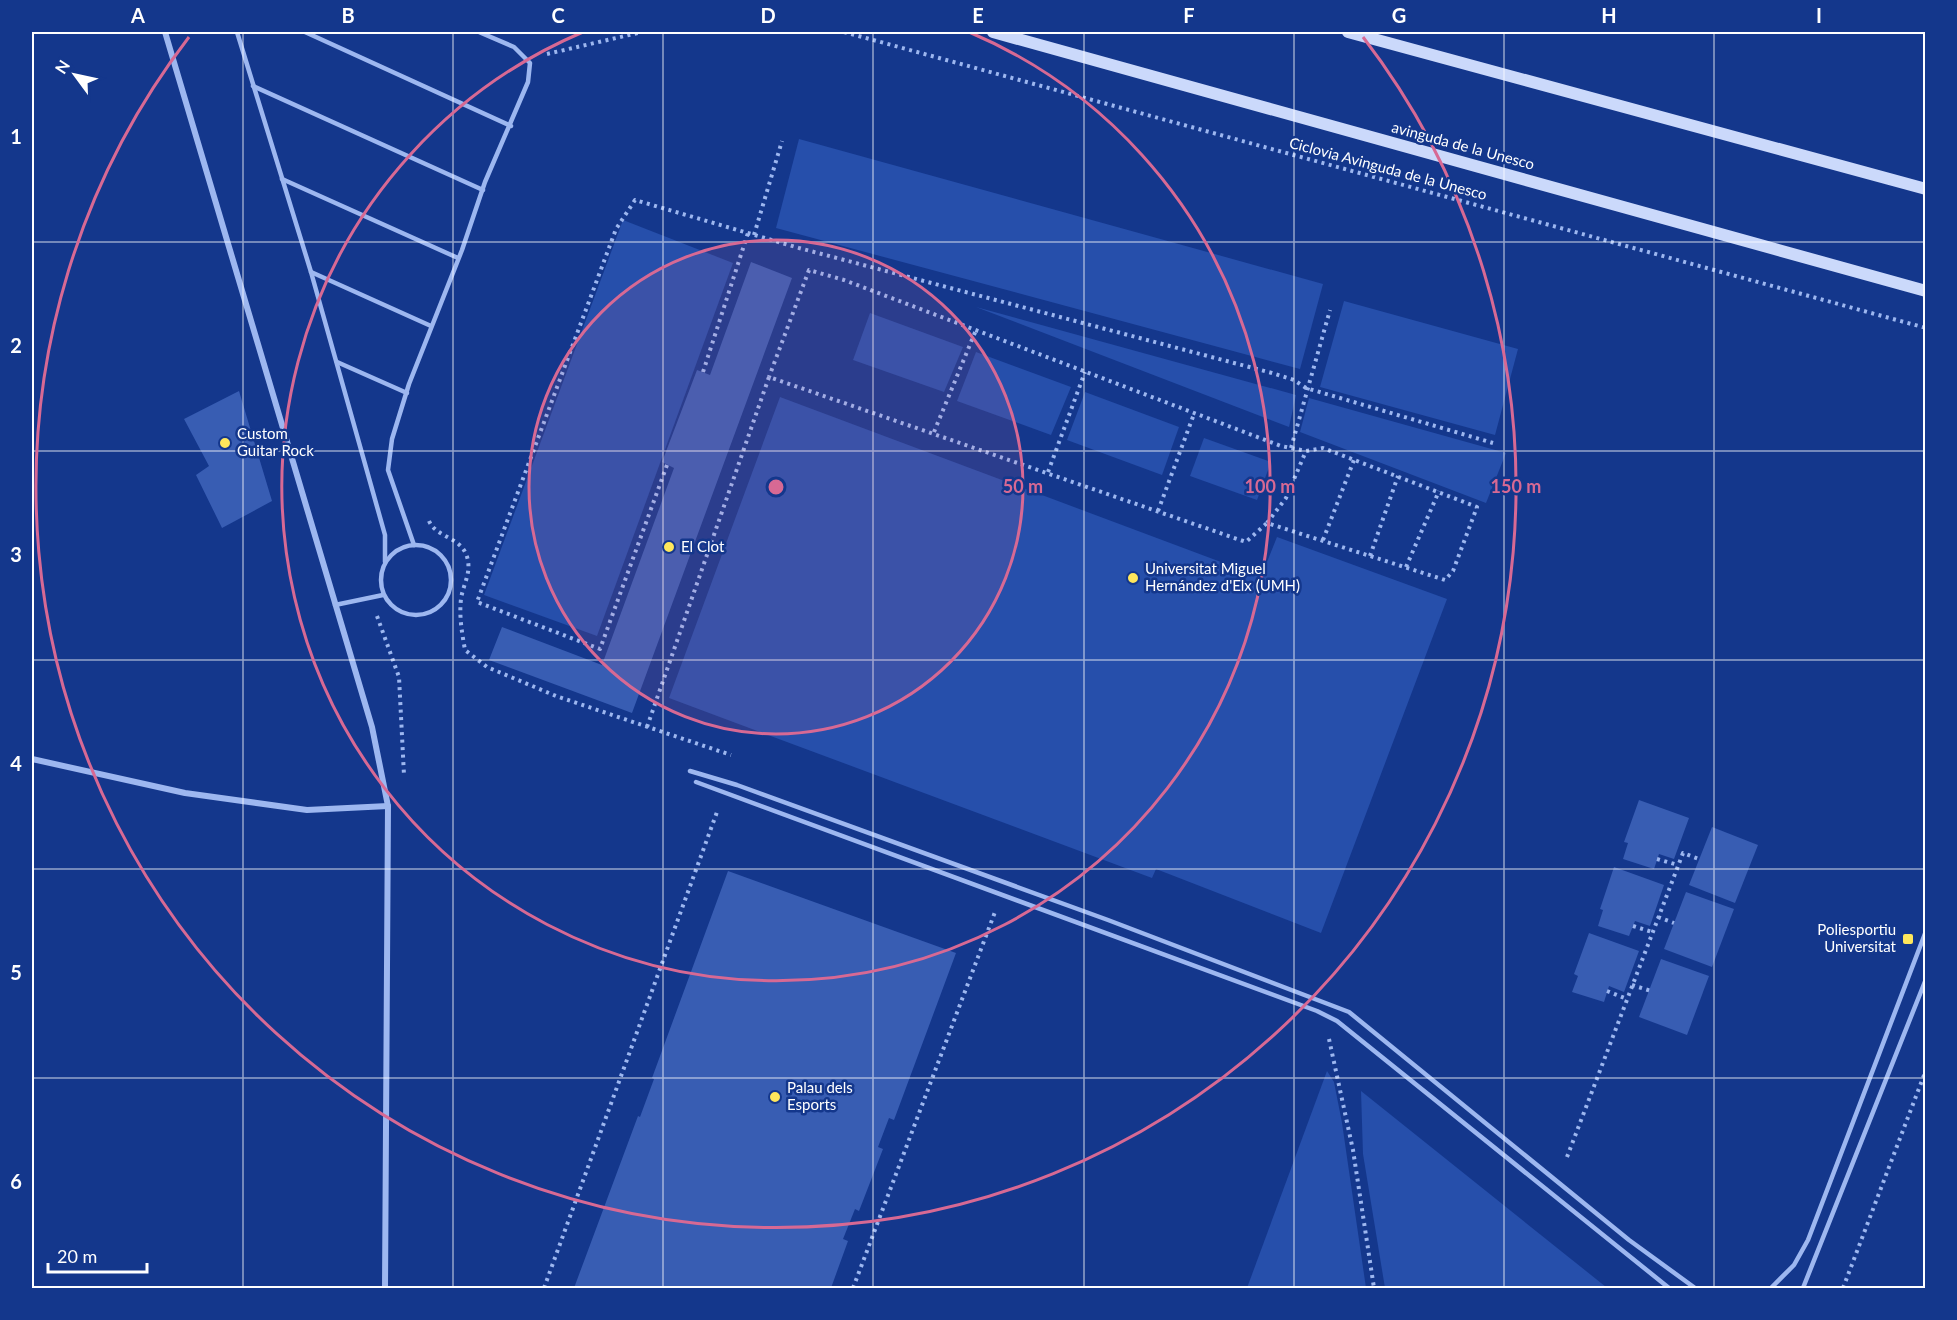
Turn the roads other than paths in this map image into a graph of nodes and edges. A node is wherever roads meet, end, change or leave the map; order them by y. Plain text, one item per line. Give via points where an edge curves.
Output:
1 (165, 32) edge
2 (237, 32) edge
3 (305, 32) edge
4 (479, 32) edge
5 (993, 32) edge
6 (1348, 32) edge
7 (253, 86) junction
8 (511, 126) junction
9 (282, 179) junction
10 (1926, 189) edge
11 (483, 190) junction
12 (458, 258) junction
13 (311, 272) junction
14 (1926, 291) edge
15 (431, 326) junction
16 (337, 362) junction
17 (407, 393) junction
18 (414, 545) junction
19 (385, 562) junction
20 (383, 595) junction
21 (335, 605) junction
22 (32, 759) edge
23 (690, 771) dead end
24 (696, 782) dead end
25 (388, 806) junction
26 (1926, 931) edge
27 (1926, 979) edge
28 (385, 1288) edge
29 (1669, 1288) edge
30 (1695, 1288) edge
31 (1771, 1288) edge
32 (1803, 1288) edge

1 - 21 street
2 - 7 lane
3 - 8 lane
4 - 8 lane via 514,47 531,63
5 - 14 main road, avinguda de la Unesco
6 - 10 main road
7 - 9 lane
7 - 11 lane
8 - 11 lane
9 - 12 lane
9 - 13 lane
11 - 12 lane
12 - 15 lane
13 - 15 lane
13 - 16 lane
15 - 17 lane
16 - 17 lane
16 - 19 lane via 386,536
17 - 18 lane via 392,439 388,470
18 - 19 lane via 397,549
18 - 20 lane via 429,547 442,556 450,569 451,585 445,599 434,610 408,615 393,607
19 - 20 lane via 380,578
20 - 21 lane
21 - 25 street via 372,727
22 - 25 street via 185,793 307,810
23 - 30 lane via 1108,920 1349,1012 1629,1240
24 - 29 lane via 1337,1021
25 - 28 street
26 - 31 lane via 1808,1240 1794,1265
27 - 32 lane

